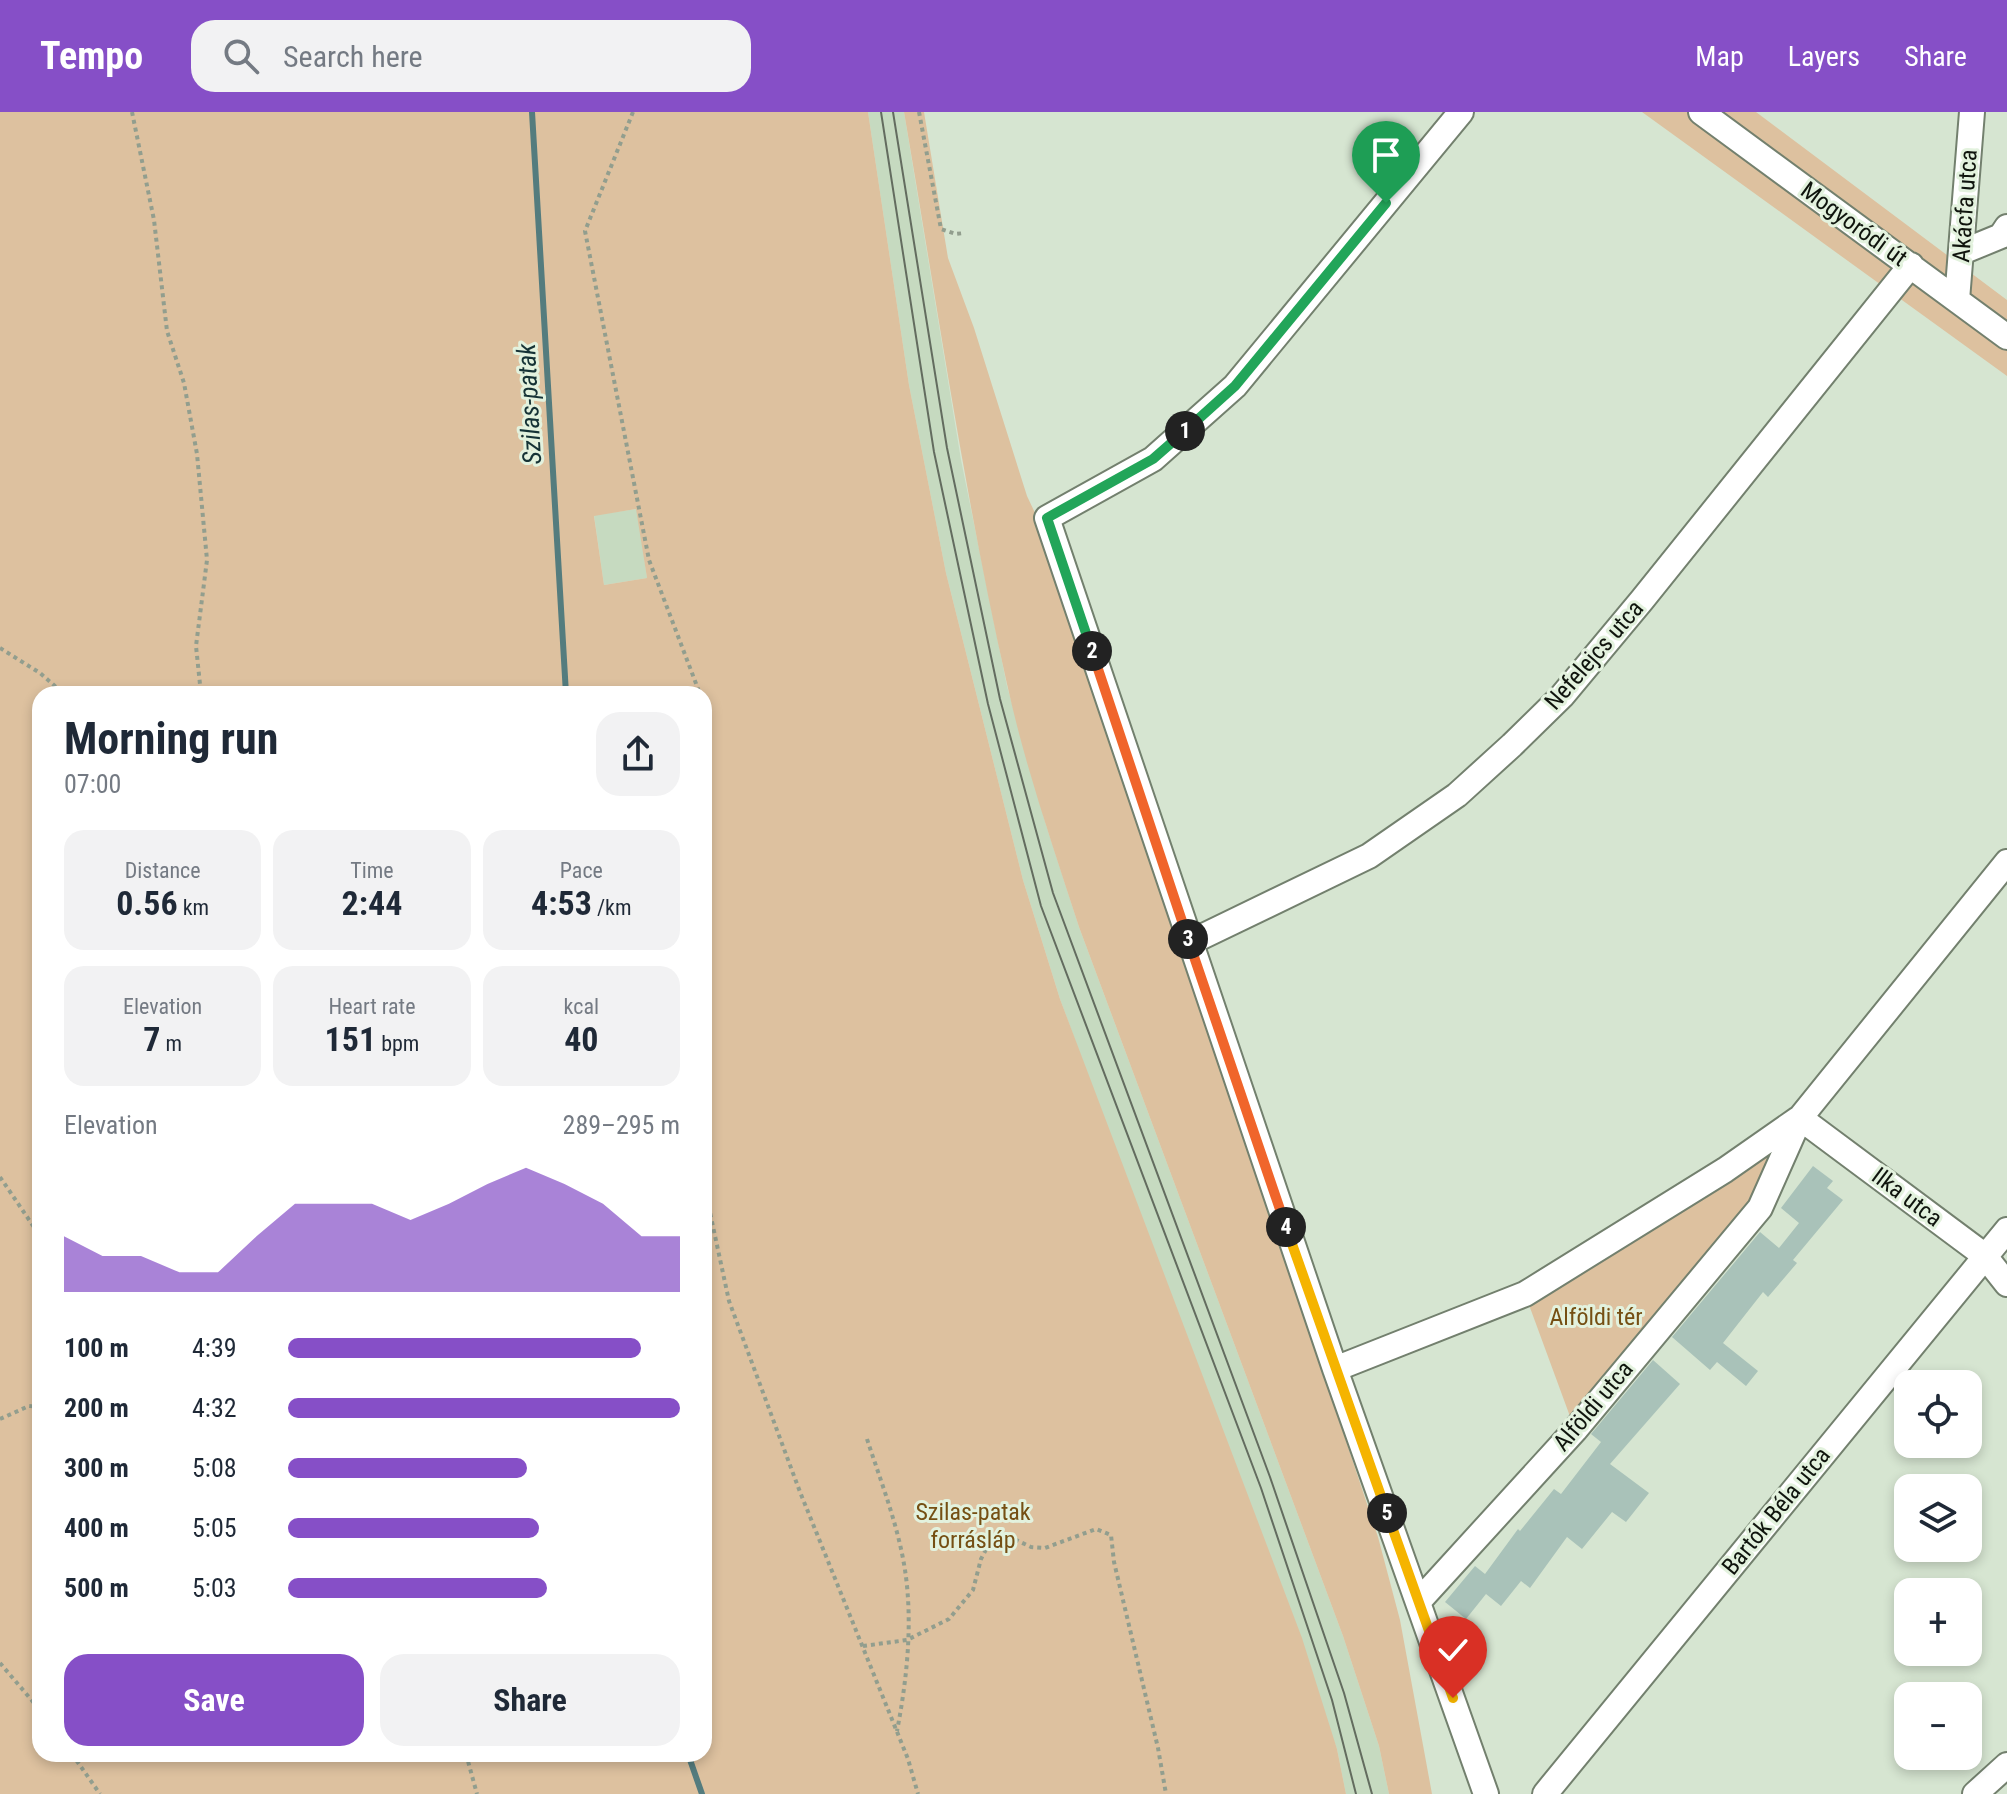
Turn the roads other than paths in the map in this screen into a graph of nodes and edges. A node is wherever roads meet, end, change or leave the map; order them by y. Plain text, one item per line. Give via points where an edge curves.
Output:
1 (1461, 112) edge
2 (1702, 112) edge
3 (1972, 112) edge
4 (2007, 227) edge
5 (1962, 252) junction
6 (1911, 265) junction
7 (1957, 300) junction
8 (2007, 337) edge
9 (2007, 862) edge
10 (1189, 943) junction
11 (1800, 1118) junction
12 (2007, 1230) edge
13 (1984, 1255) junction
14 (2007, 1284) edge
15 (1335, 1369) junction
16 (1419, 1601) junction
17 (2007, 1765) edge
18 (1486, 1794) edge
19 (1545, 1794) edge
20 (1975, 1794) edge

1 - 10 street via 1235,386 1153,459 1047,518
2 - 6 street, Mogyoródi út
3 - 5 street, Akácfa utca
4 - 5 street via 2001,236
5 - 7 street, Akácfa utca
6 - 7 street, Mogyoródi út
6 - 10 street, Nefelejcs utca via 1642,600 1562,696 1512,745 1457,795 1369,856
7 - 8 street, Mogyoródi út
9 - 11 street, Alföldi utca
10 - 15 street
11 - 13 street, Ilka utca
11 - 15 street, Alföldi utca via 1525,1294
11 - 16 street, Alföldi utca via 1760,1208 1575,1430
12 - 13 street, Bartók Béla utca
13 - 14 street, Ilka utca
13 - 19 street, Bartók Béla utca
15 - 16 street
16 - 18 street
17 - 20 street

